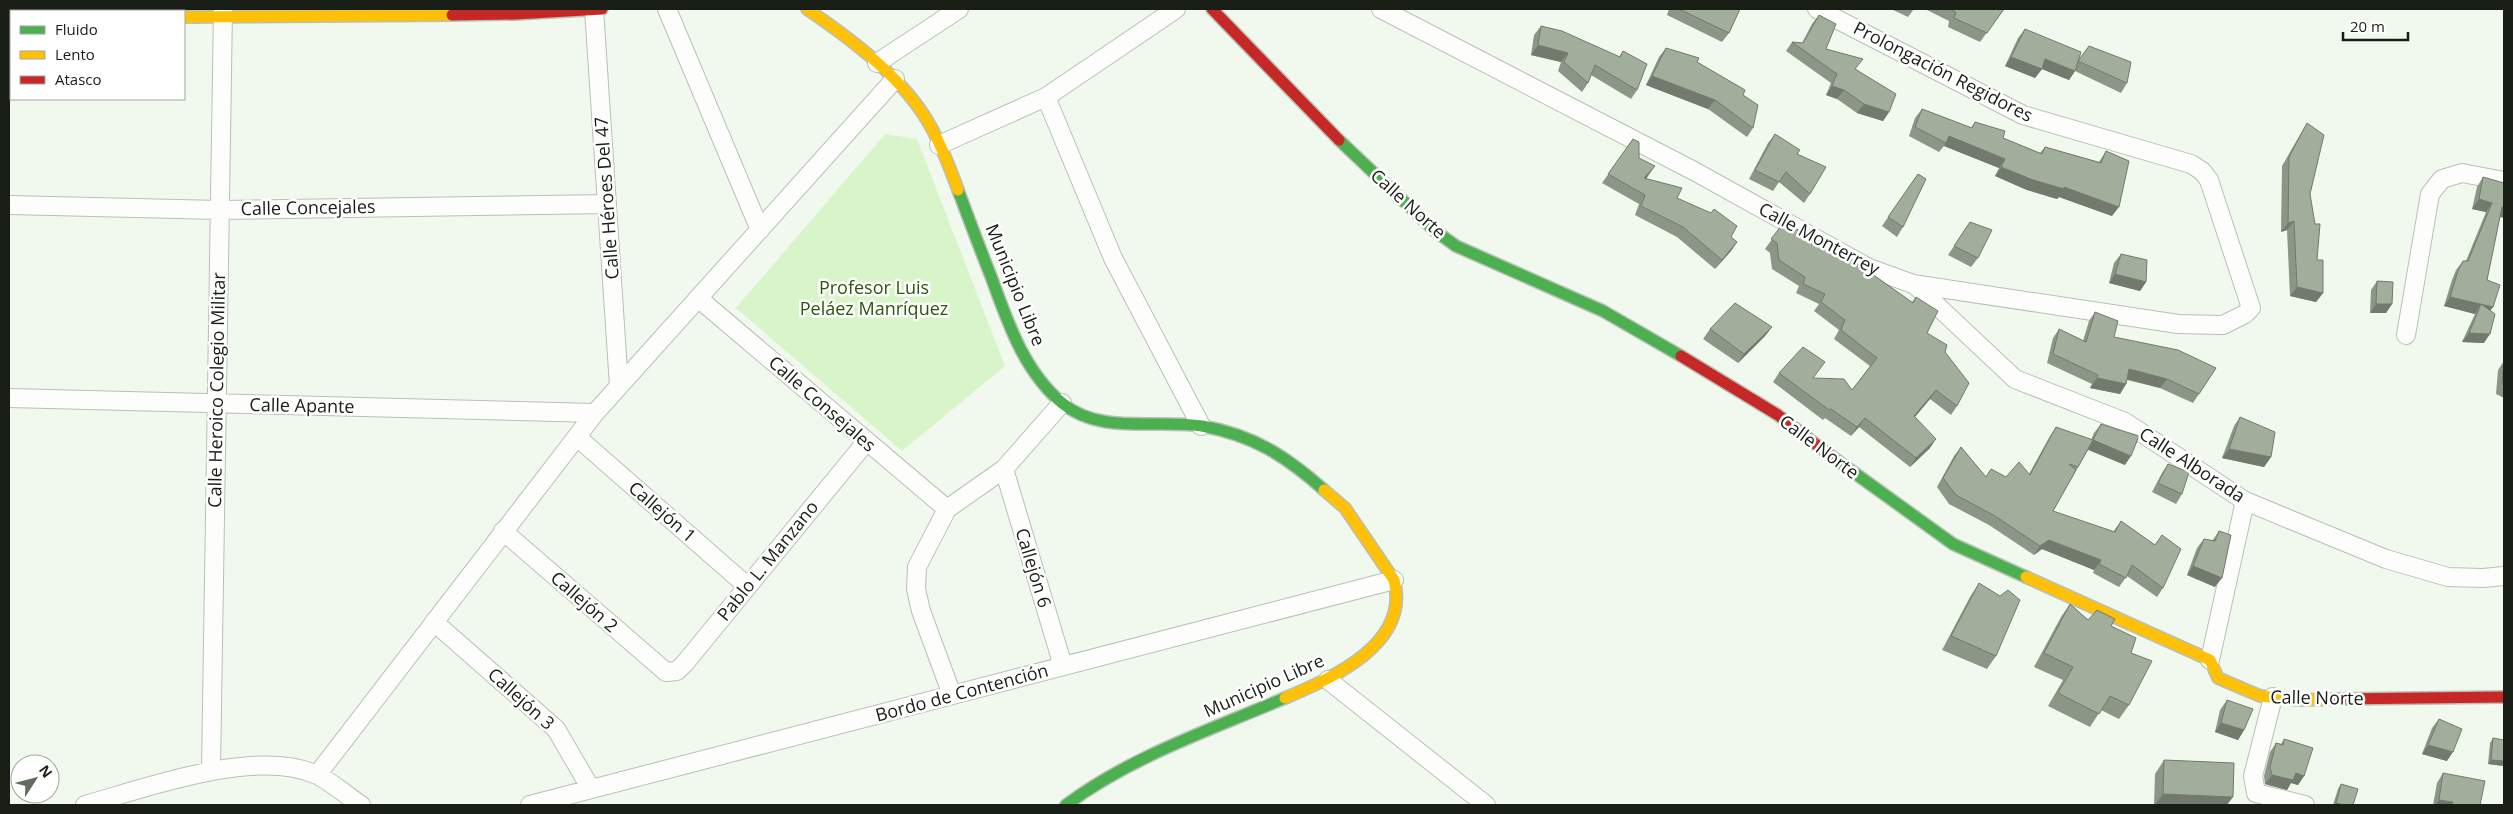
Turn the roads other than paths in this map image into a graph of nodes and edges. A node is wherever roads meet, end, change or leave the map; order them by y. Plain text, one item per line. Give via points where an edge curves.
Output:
1 (596, 9) edge
2 (667, 9) edge
3 (807, 9) edge
4 (959, 9) edge
5 (1176, 9) edge
6 (1212, 9) edge
7 (1381, 9) edge
8 (1817, 9) edge
9 (223, 13) edge
10 (185, 17) edge
11 (878, 63) junction
12 (895, 79) junction
13 (1046, 97) junction
14 (940, 145) junction
15 (2208, 180) joint
16 (2504, 181) edge
17 (607, 204) junction
18 (9, 205) edge
19 (220, 210) junction
20 (760, 230) junction
21 (1913, 284) junction
22 (698, 298) junction
23 (2406, 334) dead end
24 (619, 386) junction
25 (9, 398) edge
26 (1062, 403) junction
27 (217, 404) junction
28 (595, 413) junction
29 (1201, 426) junction
30 (577, 437) junction
31 (866, 442) junction
32 (1004, 469) junction
33 (2245, 500) junction
34 (947, 509) junction
35 (503, 531) junction
36 (2504, 576) edge
37 (1394, 580) junction
38 (747, 586) junction
39 (434, 622) junction
40 (2210, 660) junction
41 (1063, 666) junction
42 (666, 672) joint
43 (1328, 680) junction
44 (952, 695) junction
45 (2273, 697) junction
46 (2504, 697) edge
47 (211, 770) junction
48 (317, 775) junction
49 (591, 789) junction
50 (85, 805) edge
51 (361, 805) edge
52 (530, 805) edge
53 (1066, 805) edge
54 (1486, 805) edge
55 (2305, 805) edge

1 - 9 street via 516,14
1 - 17 street, Calle Héroes Del 47
2 - 20 street
3 - 11 street, Municipio Libre via 848,37
4 - 11 street
5 - 13 street
6 - 40 street, Calle Norte via 1341,142 1434,230 1456,246 1603,311 1698,366 1778,416 1953,544
7 - 21 street, Calle Monterrey via 1694,171 1869,268
8 - 15 street, Prolongación Regidores via 2023,115 2191,164
9 - 10 street
9 - 19 street, Calle Heroico Colegio Militar
11 - 12 street, Municipio Libre
12 - 14 street, Municipio Libre via 930,125
12 - 20 street
13 - 14 street
13 - 29 street via 1113,258
14 - 26 street, Municipio Libre via 1013,336 1032,369
15 - 21 street, Calle Monterrey via 2251,308 2223,325 2178,324
16 - 23 street via 2462,173 2442,179 2430,194
17 - 19 street, Calle Concejales
17 - 24 street, Calle Héroes Del 47
18 - 19 street, Calle Concejales
19 - 27 street, Calle Heroico Colegio Militar
20 - 22 street
21 - 33 street, Calle Alborada via 2015,379 2125,422
22 - 24 street
22 - 31 street, Calle Consejales
24 - 28 street
25 - 27 street, Calle Apante
26 - 29 street, Municipio Libre via 1085,416 1117,423
26 - 32 street
27 - 28 street, Calle Apante
27 - 47 street, Calle Heroico Colegio Militar
28 - 30 street
29 - 37 street, Municipio Libre via 1247,438 1277,452 1312,479 1345,508
30 - 35 street
30 - 38 street, Callejón 1
31 - 34 street, Calle Consejales
31 - 38 street, Pablo L. Manzano
32 - 34 street
32 - 41 street, Callejón 6
33 - 36 street, Calle Alborada via 2386,559 2448,577
33 - 40 street
34 - 44 street via 917,567 916,589
35 - 39 street
35 - 42 street, Callejón 2
37 - 41 street, Bordo de Contención
37 - 43 street, Municipio Libre via 1397,592 1394,618 1380,642
38 - 42 street, Pablo L. Manzano via 686,663 677,671
39 - 48 street
39 - 49 street, Callejón 3 via 556,729
40 - 45 street, Calle Norte via 2218,678 2260,696
41 - 44 street, Bordo de Contención
43 - 53 street, Municipio Libre via 1134,762
43 - 54 street
44 - 49 street, Bordo de Contención
45 - 46 street, Calle Norte via 2300,700
45 - 55 street via 2253,776 2256,793
47 - 48 street via 273,766
47 - 50 street
48 - 51 street
49 - 52 street, Bordo de Contención

